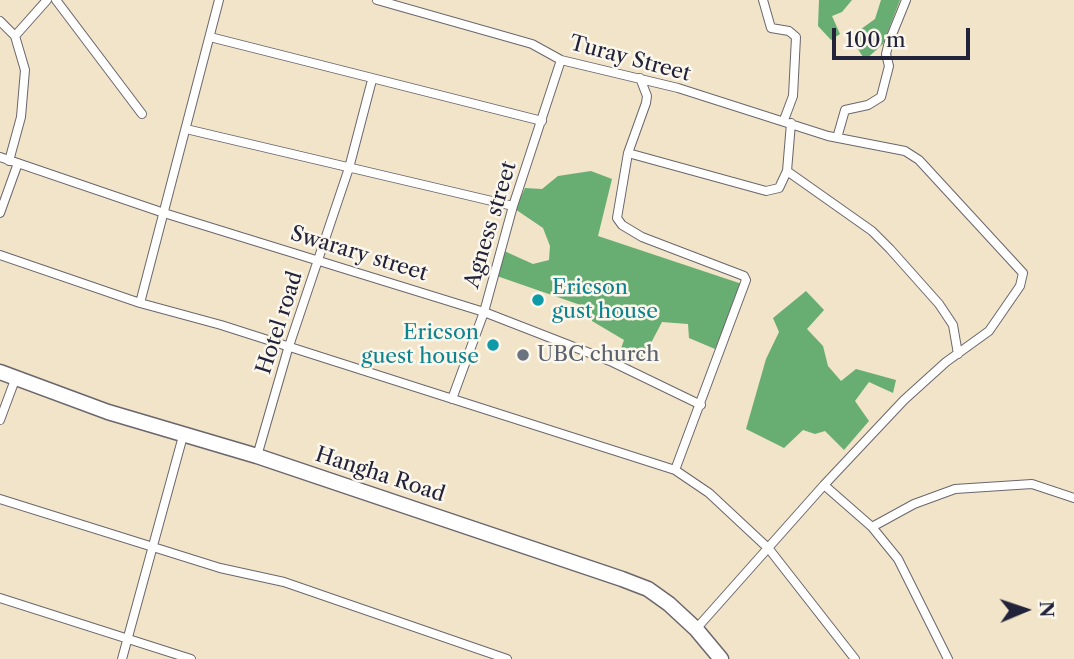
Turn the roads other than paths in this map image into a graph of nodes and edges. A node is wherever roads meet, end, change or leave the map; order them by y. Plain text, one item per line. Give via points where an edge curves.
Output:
1 (47, 0) edge
2 (56, 0) edge
3 (219, 0) edge
4 (377, 0) edge
5 (763, 0) edge
6 (906, 0) edge
7 (0, 22) edge
8 (15, 36) junction
9 (210, 37) junction
10 (561, 60) junction
11 (640, 78) junction
12 (372, 80) junction
13 (142, 114) dead end
14 (542, 121) junction
15 (787, 122) junction
16 (186, 129) junction
17 (837, 138) junction
18 (628, 153) junction
19 (0, 157) edge
20 (13, 162) junction
21 (349, 168) junction
22 (787, 171) junction
23 (513, 206) junction
24 (0, 213) edge
25 (164, 213) junction
26 (0, 255) edge
27 (319, 260) junction
28 (140, 303) junction
29 (484, 312) junction
30 (288, 349) junction
31 (958, 354) junction
32 (0, 372) edge
33 (16, 377) junction
34 (452, 400) junction
35 (701, 405) junction
36 (0, 420) edge
37 (183, 436) junction
38 (257, 456) junction
39 (675, 470) junction
40 (824, 485) junction
41 (1074, 498) edge
42 (0, 499) edge
43 (872, 527) junction
44 (153, 546) junction
45 (769, 550) junction
46 (0, 598) edge
47 (696, 629) junction
48 (128, 639) junction
49 (122, 659) edge
50 (191, 659) edge
51 (507, 659) edge
52 (721, 659) edge
53 (855, 659) edge
54 (948, 659) edge

1 - 8 street
2 - 13 street
3 - 9 street
4 - 10 street, Turay Street via 532,44
5 - 15 street via 771,28 796,37
6 - 17 street via 889,42 881,97 845,110
7 - 8 street
8 - 20 street via 25,88
9 - 12 street
9 - 16 street
10 - 11 street, Turay Street
10 - 14 street, Agness street
11 - 15 street, Turay Street
11 - 18 street via 646,103
12 - 14 street
12 - 21 street, Hotel road
14 - 23 street, Agness street
15 - 17 street, Turay Street
15 - 22 street
16 - 21 street
16 - 25 street
17 - 31 street, Turay Street via 905,152 919,160 1023,273 1020,286 996,323
18 - 22 street via 766,191 779,188
18 - 35 street via 616,210 622,225 745,278
19 - 20 street, Swarary street
20 - 24 street
20 - 25 street, Swarary street
21 - 23 street
21 - 27 street, Hotel road
22 - 31 street via 890,249 939,304 953,326
23 - 29 street, Agness street
25 - 27 street, Swarary street
25 - 28 street
26 - 28 street
27 - 29 street, Swarary street
27 - 30 street, Hotel road
28 - 30 street
29 - 34 street, Agness street
29 - 35 street, Swarary street via 610,361
30 - 34 street
30 - 38 street, Hotel road
31 - 40 street via 904,400
32 - 33 highway, Hangha Road
33 - 36 street
33 - 37 highway, Hangha Road
34 - 39 street
35 - 39 street
37 - 38 highway, Hangha Road
37 - 44 street
38 - 47 highway, Hangha Road via 648,589
39 - 45 street via 709,493
40 - 43 street
40 - 45 street
41 - 43 street via 1032,484 955,489
42 - 44 street
43 - 54 street via 898,559
44 - 48 street
44 - 51 street via 284,582
45 - 47 street
45 - 53 street
46 - 48 street
47 - 52 highway, Hangha Road
48 - 49 street
48 - 50 street

